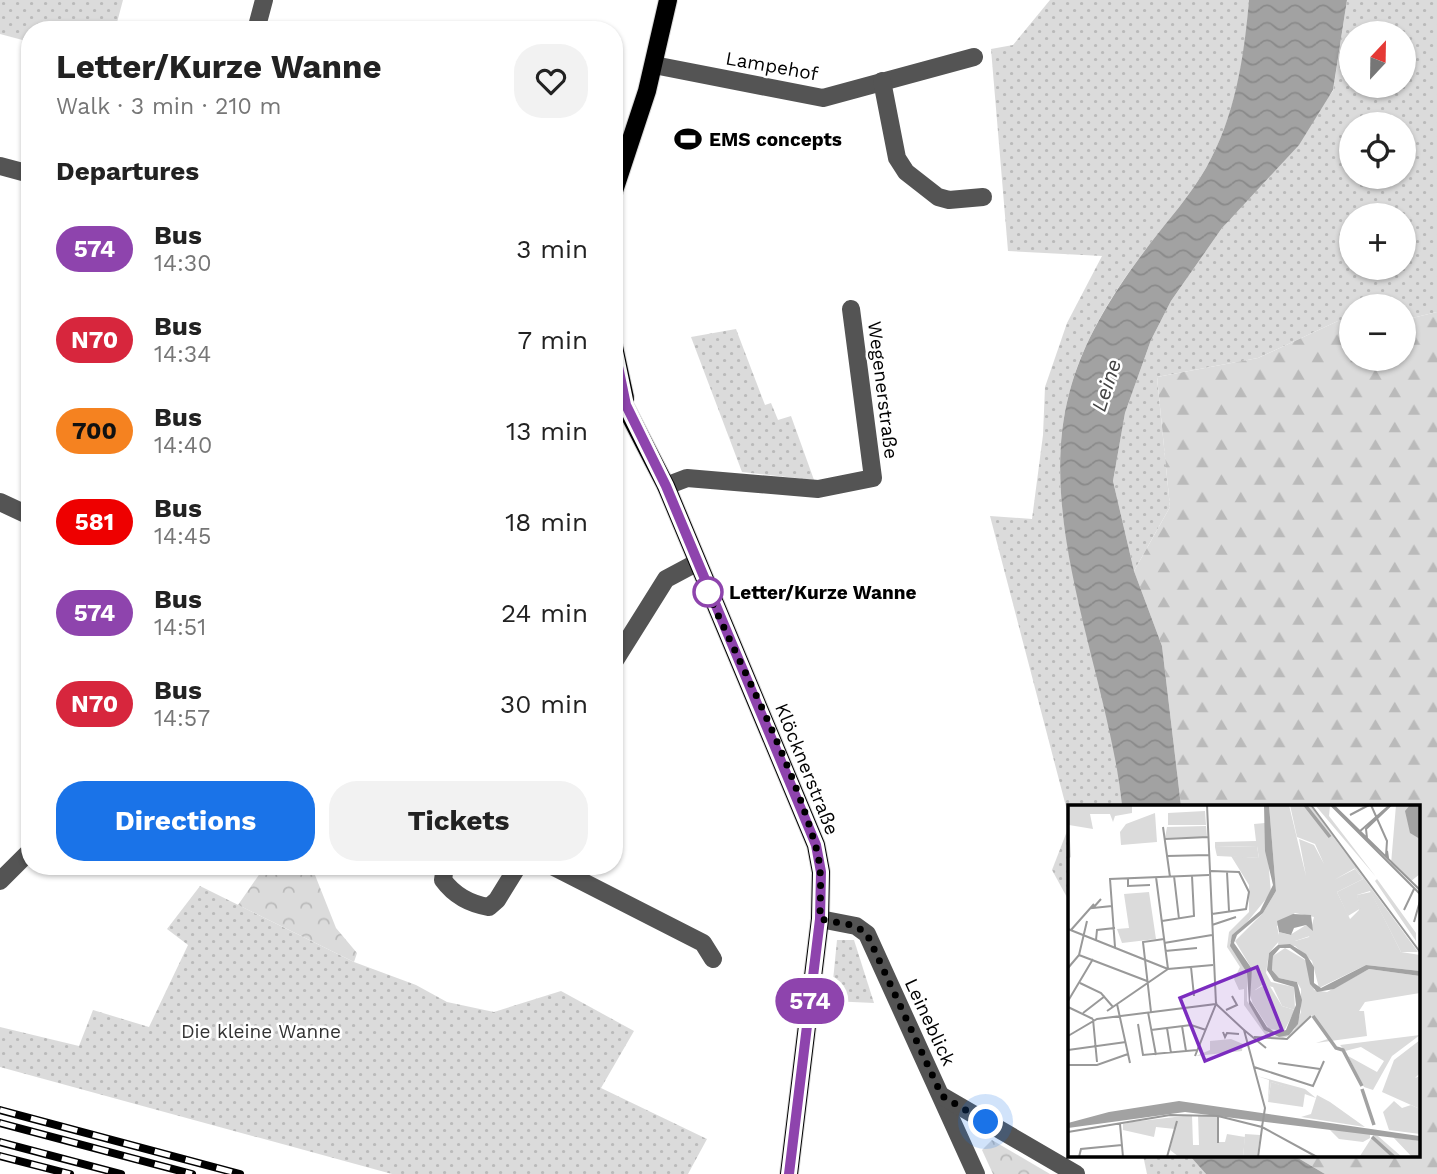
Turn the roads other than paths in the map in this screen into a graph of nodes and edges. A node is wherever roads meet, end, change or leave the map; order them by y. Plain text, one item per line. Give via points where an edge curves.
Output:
1 (264, 0) edge
2 (668, 0) edge
3 (258, 21) edge
4 (974, 57) dead end
5 (654, 65) junction
6 (882, 81) junction
7 (623, 163) edge
8 (0, 166) edge
9 (21, 172) edge
10 (983, 197) dead end
11 (851, 309) dead end
12 (623, 390) edge
13 (623, 400) edge
14 (626, 405) junction
15 (666, 486) junction
16 (0, 502) edge
17 (21, 512) edge
18 (696, 563) junction
19 (623, 648) edge
20 (21, 859) edge
21 (444, 875) edge
22 (512, 875) edge
23 (570, 875) edge
24 (0, 881) edge
25 (820, 919) junction
26 (713, 959) dead end
27 (942, 1096) junction
28 (789, 1174) edge
29 (976, 1174) edge
30 (1076, 1174) edge

1 - 3 street
2 - 5 main road
4 - 6 street, Lampehof
5 - 6 street, Lampehof via 823,98
5 - 7 main road
6 - 10 street via 897,158 906,172 938,197
8 - 9 street
11 - 15 street, Wegenerstraße via 873,478 818,489 687,478
12 - 14 main road
13 - 14 main road
14 - 15 main road, Klöcknerstraße
15 - 18 main road, Klöcknerstraße
16 - 17 street
18 - 19 street via 666,579
18 - 25 main road, Klöcknerstraße via 816,845 821,872
20 - 24 street
21 - 22 street via 450,889 474,904 489,907
23 - 26 street via 703,943
25 - 27 street, Leineblick via 856,926 867,934
25 - 28 main road, Klöcknerstraße
27 - 29 street, Leineblick
27 - 30 street

